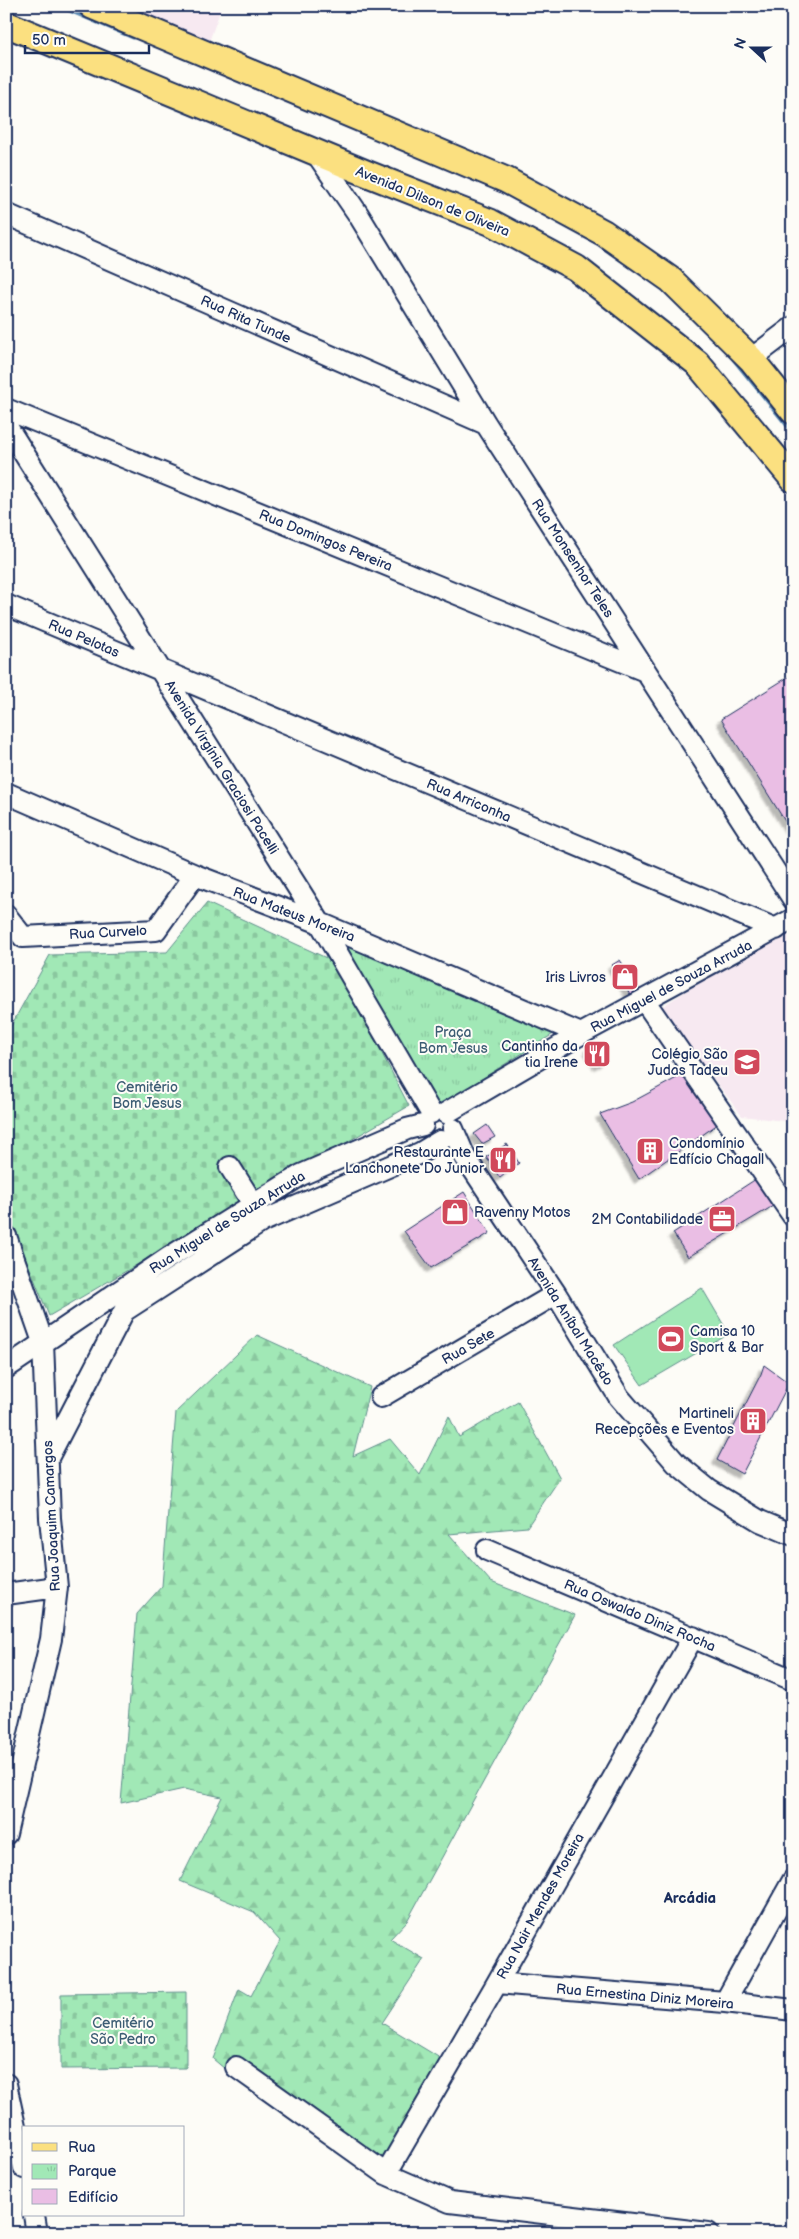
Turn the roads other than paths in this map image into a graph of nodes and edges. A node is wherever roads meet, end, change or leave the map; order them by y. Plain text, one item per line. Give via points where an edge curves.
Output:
1 (92, 6) edge
2 (6, 24) edge
3 (316, 153) junction
4 (368, 174) junction
5 (6, 214) edge
6 (358, 214) junction
7 (793, 327) edge
8 (751, 359) junction
9 (6, 409) edge
10 (793, 411) edge
11 (486, 424) junction
12 (6, 425) edge
13 (793, 480) edge
14 (6, 605) edge
15 (161, 671) junction
16 (645, 672) junction
17 (6, 793) edge
18 (195, 876) junction
19 (793, 899) edge
20 (6, 915) edge
21 (320, 923) junction
22 (784, 924) edge
23 (644, 1000) junction
24 (581, 1034) junction
25 (439, 1127) junction
26 (230, 1167) dead end
27 (259, 1212) junction
28 (793, 1216) edge
29 (6, 1236) edge
30 (556, 1294) junction
31 (43, 1342) junction
32 (6, 1368) edge
33 (381, 1397) dead end
34 (48, 1458) junction
35 (793, 1535) edge
36 (487, 1550) dead end
37 (49, 1588) junction
38 (6, 1594) edge
39 (693, 1637) junction
40 (793, 1680) edge
41 (8, 1823) edge
42 (793, 1880) edge
43 (497, 1983) junction
44 (725, 2002) junction
45 (793, 2010) edge
46 (236, 2067) dead end
47 (6, 2084) edge
48 (22, 2159) edge
49 (386, 2174) junction
50 (34, 2216) edge
51 (37, 2233) edge
52 (708, 2233) edge

1 - 8 main road via 549,201 604,232 671,280
2 - 3 main road, Avenida Dilson de Oliveira
3 - 4 main road, Avenida Dilson de Oliveira
3 - 6 street, Rua Monsenhor Teles
4 - 6 street via 359,192
4 - 13 main road, Avenida Dilson de Oliveira via 490,222 576,268 697,363
5 - 11 street, Rua Rita Tunde
6 - 11 street, Rua Monsenhor Teles
7 - 8 street
8 - 10 main road
9 - 16 street, Rua Domingos Pereira
11 - 16 street, Rua Monsenhor Teles
12 - 15 street, Avenida Virgínia Graciosi Pacelli
14 - 15 street, Rua Pelotas
15 - 21 street, Avenida Virgínia Graciosi Pacelli
15 - 22 street, Rua Arriconha
16 - 19 street, Rua Monsenhor Teles
17 - 18 street, Rua Mateus Moreira
18 - 20 street, Rua Curvelo via 156,930 23,937
18 - 21 street, Rua Mateus Moreira
21 - 24 street, Rua Mateus Moreira
21 - 25 street, Avenida Virgínia Graciosi Pacelli
22 - 23 street, Rua Miguel de Souza Arruda
23 - 24 street, Rua Miguel de Souza Arruda
23 - 28 street
24 - 25 street, Rua Miguel de Souza Arruda
25 - 27 street, Rua Miguel de Souza Arruda via 407,1129 301,1175
25 - 27 street, Rua Miguel de Souza Arruda via 420,1153
25 - 30 street, Avenida Aníbal Macêdo via 465,1157
26 - 27 street
27 - 31 street, Rua Miguel de Souza Arruda via 160,1264
27 - 34 street, Rua Miguel de Souza Arruda via 124,1311
29 - 31 street, Rua Joaquim Camargos
30 - 33 street, Rua Sete
30 - 35 street, Avenida Aníbal Macêdo via 618,1397 676,1463 709,1490 760,1521
31 - 32 street, Rua Miguel de Souza Arruda
31 - 34 street, Rua Joaquim Camargos
34 - 37 street, Rua Joaquim Camargos
36 - 39 street, Rua Oswaldo Diniz Rocha
37 - 38 street
37 - 41 street, Rua Joaquim Camargos via 51,1638
39 - 40 street, Rua Oswaldo Diniz Rocha
39 - 43 street, Rua Nair Mendes Moreira
42 - 44 street
43 - 44 street, Rua Ernestina Diniz Moreira
43 - 49 street, Rua Nair Mendes Moreira
44 - 45 street, Rua Ernestina Diniz Moreira
46 - 49 street
47 - 48 street
49 - 52 street via 450,2202
50 - 51 street

